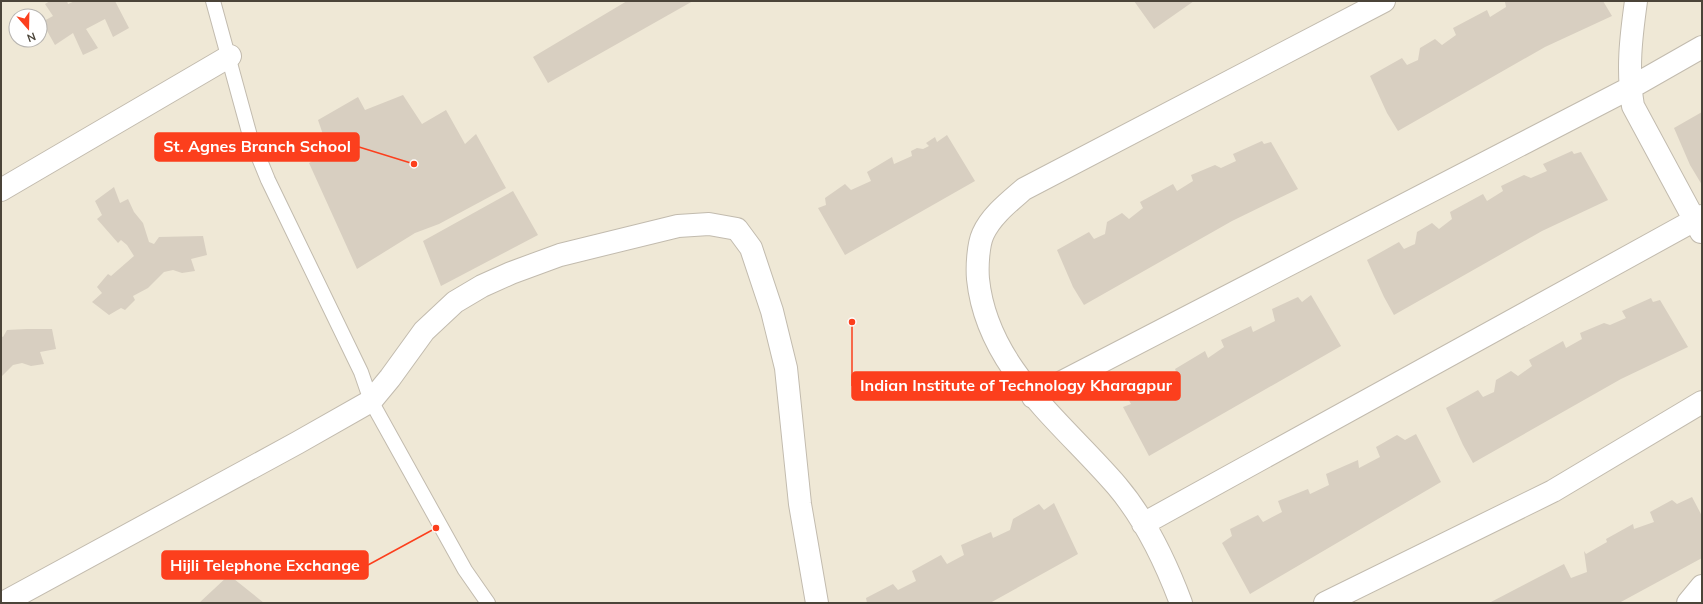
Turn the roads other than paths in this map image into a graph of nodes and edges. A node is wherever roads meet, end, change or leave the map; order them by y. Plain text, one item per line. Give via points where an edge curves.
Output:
1 (213, 1) edge
2 (1384, 1) edge
3 (1636, 1) edge
4 (1702, 47) edge
5 (230, 56) junction
6 (1630, 88) junction
7 (3, 186) edge
8 (1700, 223) edge
9 (1033, 397) junction
10 (371, 402) junction
11 (1702, 402) edge
12 (1143, 524) junction
13 (1702, 586) edge
14 (3, 603) edge
15 (488, 603) edge
16 (817, 603) edge
17 (1181, 603) edge
18 (1325, 603) edge
19 (1688, 603) edge

1 - 5 lane
2 - 9 street via 1024,189 1002,208 983,234 977,268 980,300 992,332 1012,368
3 - 6 street via 1629,56
4 - 6 street
5 - 7 street
5 - 10 lane via 250,136 268,180 361,372
6 - 8 street via 1642,124
6 - 9 street
8 - 12 street
9 - 12 street via 1118,487
10 - 14 street
10 - 15 lane via 465,570
10 - 16 street via 424,331 455,302 511,273 560,255 678,226 709,224 737,229 751,248 772,311 786,368 800,504
11 - 18 street via 1554,491
12 - 17 street
13 - 19 street

